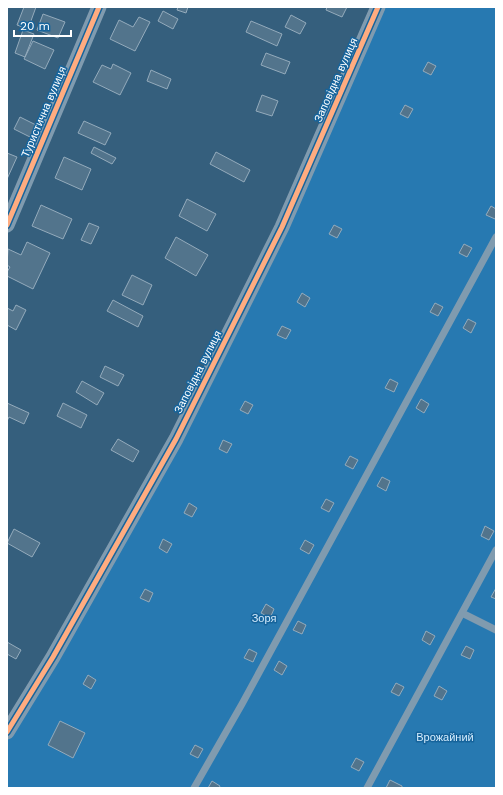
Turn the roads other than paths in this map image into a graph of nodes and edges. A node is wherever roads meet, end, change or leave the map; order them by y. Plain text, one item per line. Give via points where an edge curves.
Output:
1 (98, 7) edge
2 (378, 7) edge
3 (7, 225) edge
4 (496, 237) edge
5 (496, 550) edge
6 (462, 613) junction
7 (496, 630) edge
8 (7, 732) edge
9 (194, 788) edge
10 (367, 788) edge

1 - 3 street, Туристична вулиця
2 - 8 street, Заповідна вулиця via 282,227 176,439 53,657
4 - 9 lane
5 - 6 lane
6 - 7 lane
6 - 10 lane

